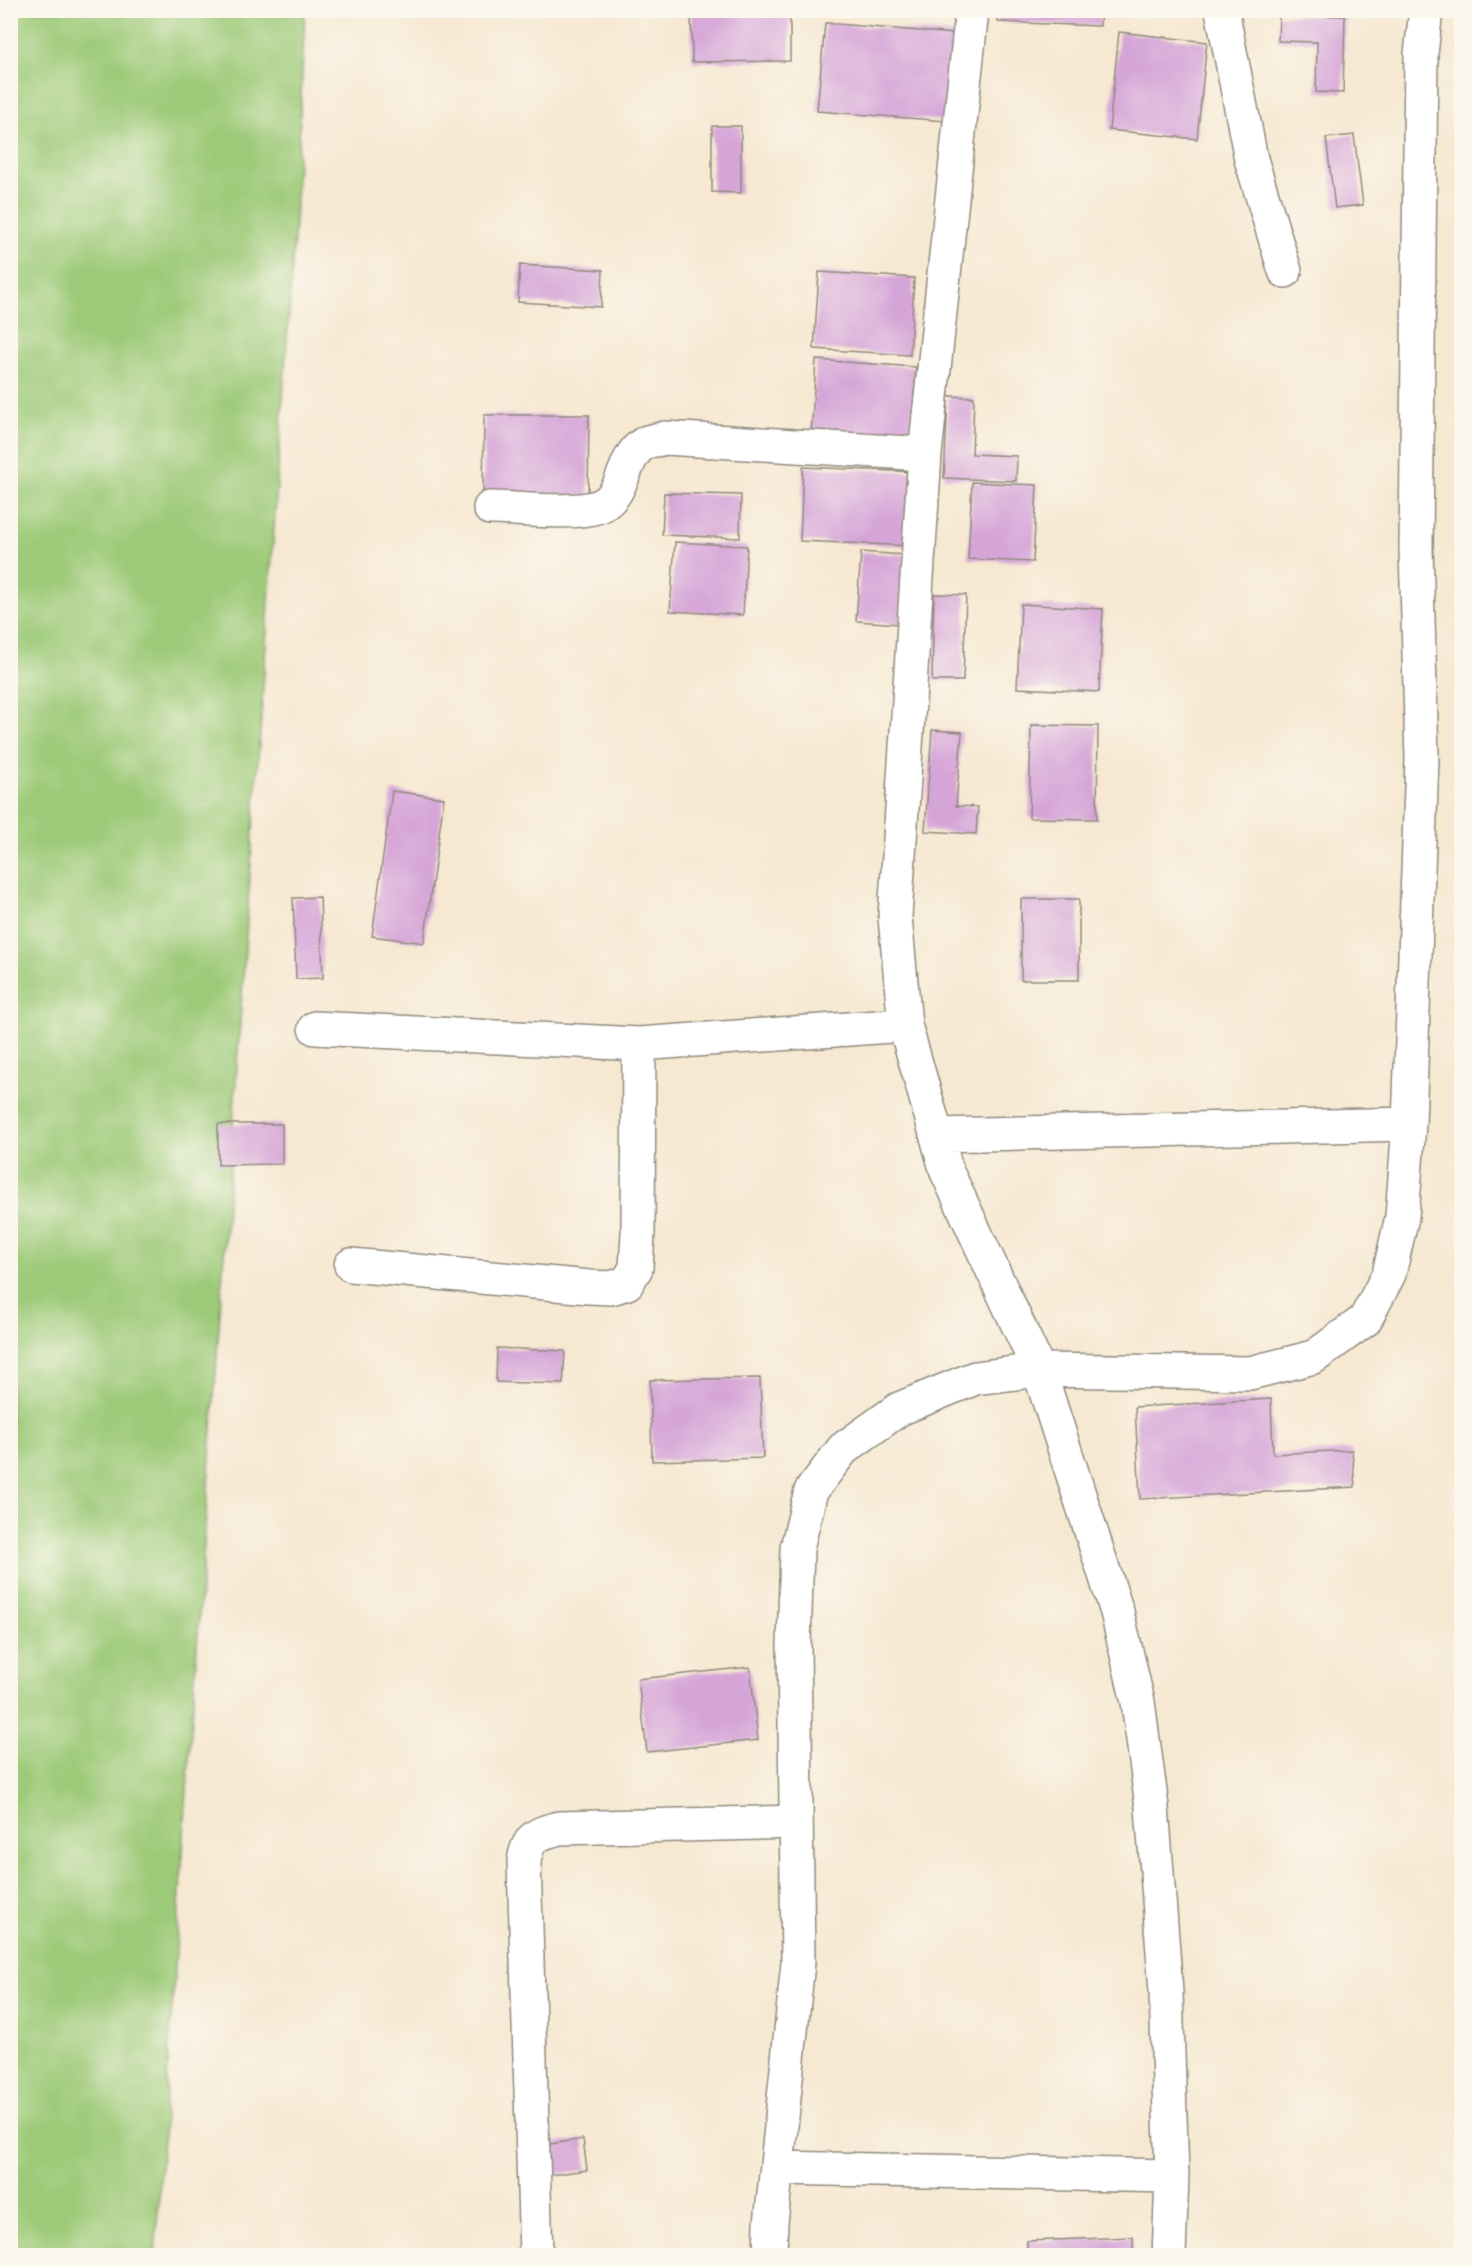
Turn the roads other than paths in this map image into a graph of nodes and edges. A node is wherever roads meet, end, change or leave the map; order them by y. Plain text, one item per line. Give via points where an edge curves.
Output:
1 (972, 10) edge
2 (1222, 10) edge
3 (1426, 10) edge
4 (1285, 271) dead end
5 (925, 454) junction
6 (490, 508) dead end
7 (906, 1025) junction
8 (315, 1028) dead end
9 (639, 1044) junction
10 (1409, 1124) junction
11 (937, 1135) junction
12 (351, 1265) dead end
13 (1039, 1370) junction
14 (796, 1822) junction
15 (777, 2168) junction
16 (1172, 2176) junction
17 (536, 2256) edge
18 (770, 2256) edge
19 (1169, 2256) edge

1 - 5 street
2 - 4 street via 1251,159
3 - 10 street via 1421,54 1416,548 1422,759
5 - 6 street via 665,438 646,443 634,454 618,488 603,504 586,509
5 - 7 street via 895,917
7 - 9 street
7 - 11 street
8 - 9 street
9 - 12 street via 636,1268 627,1283 611,1288 589,1287
10 - 11 street
10 - 13 street via 1402,1217 1389,1274 1365,1320 1314,1357 1250,1373
11 - 13 street via 947,1172
13 - 14 street via 975,1378 899,1409 843,1449 811,1491 797,1548
13 - 16 street via 1117,1612 1138,1702 1152,1807 1166,1990
14 - 15 street via 798,1963
14 - 17 street via 559,1828 540,1833 527,1845 524,1861
15 - 16 street
15 - 18 street
16 - 19 street

